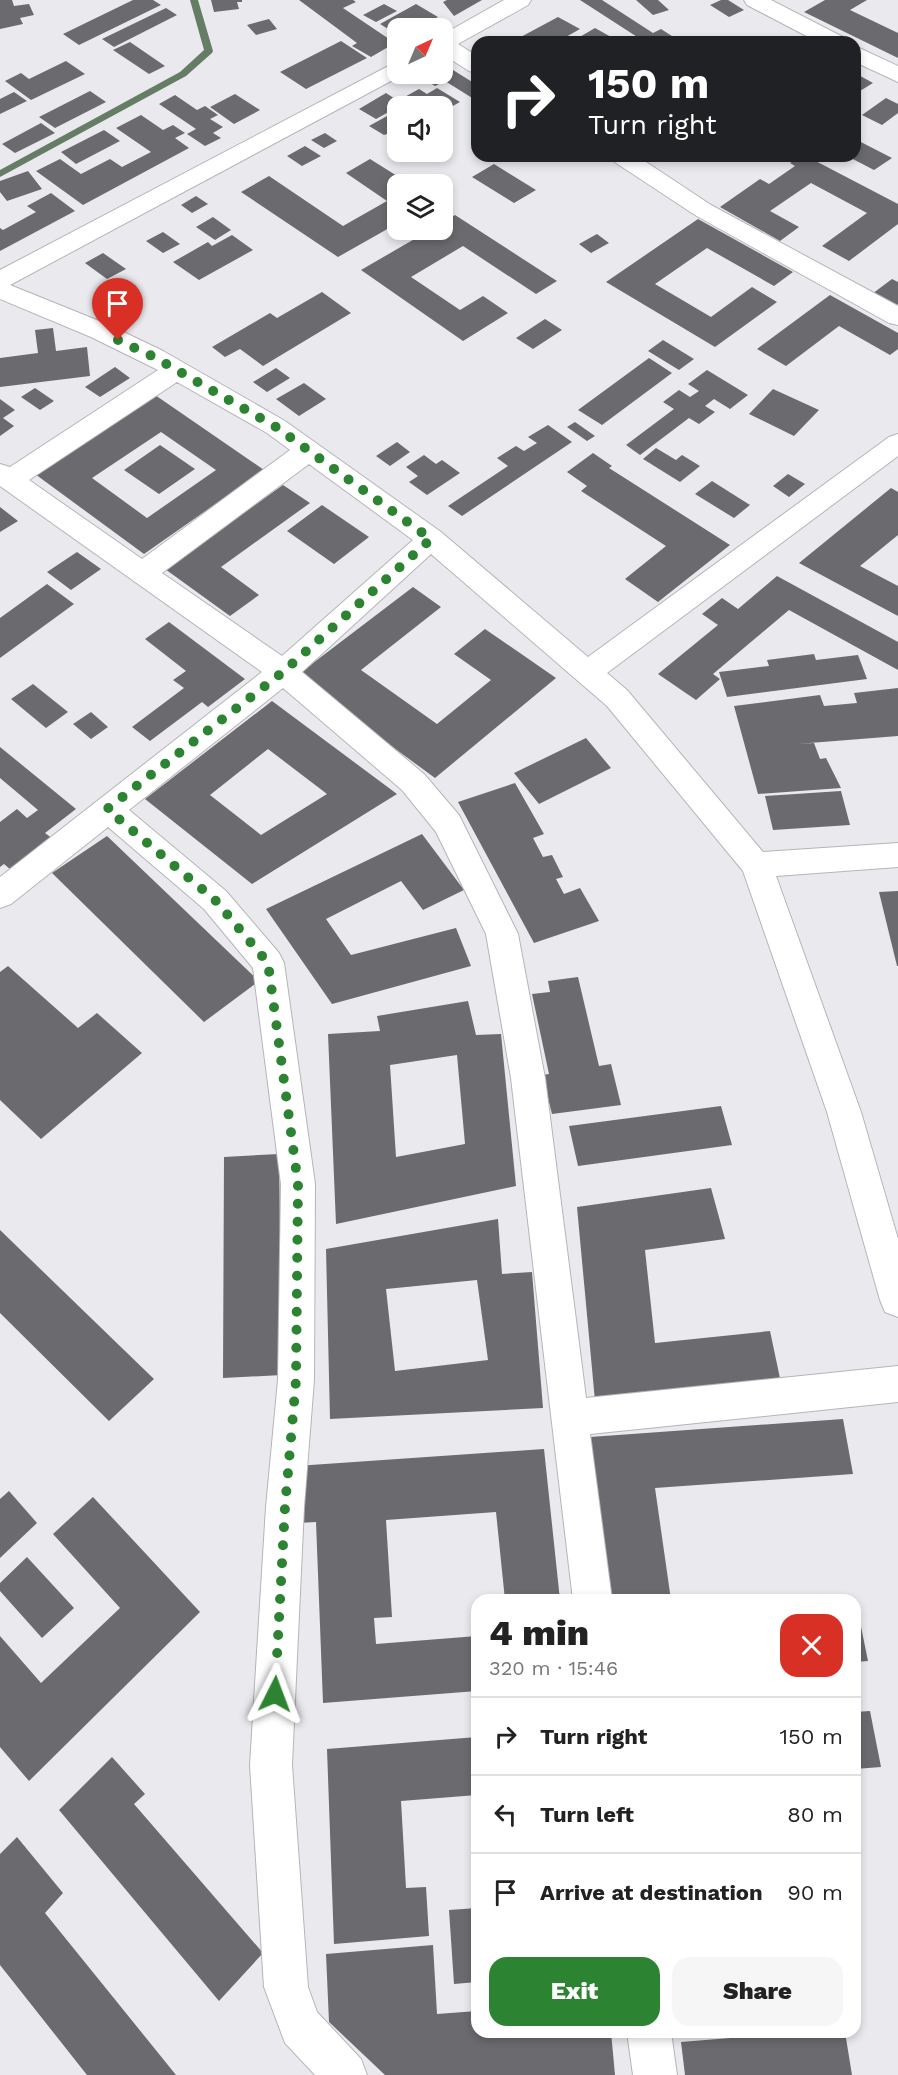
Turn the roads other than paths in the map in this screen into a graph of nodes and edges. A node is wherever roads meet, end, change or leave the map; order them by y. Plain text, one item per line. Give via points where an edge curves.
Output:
1 (520, 0) edge
2 (755, 0) edge
3 (824, 36) edge
4 (861, 56) edge
5 (471, 62) edge
6 (387, 74) edge
7 (898, 75) edge
8 (630, 162) edge
9 (0, 280) edge
10 (0, 290) edge
11 (898, 317) edge
12 (177, 370) junction
13 (898, 443) edge
14 (309, 450) junction
15 (5, 477) edge
16 (431, 539) junction
17 (142, 573) junction
18 (283, 672) junction
19 (586, 673) junction
20 (107, 809) junction
21 (898, 855) edge
22 (756, 865) junction
23 (0, 895) edge
24 (898, 1300) edge
25 (898, 1384) edge
26 (568, 1418) junction
27 (591, 1594) edge
28 (650, 2038) edge
29 (345, 2075) edge
30 (655, 2075) edge

1 - 5 street via 442,44
2 - 3 street
4 - 7 street
6 - 9 street
8 - 11 street via 703,210
10 - 12 street via 100,331
12 - 14 street
12 - 15 street
13 - 19 street
14 - 16 street
14 - 17 street
15 - 17 street
16 - 18 street
16 - 19 street
17 - 18 street
18 - 20 street
18 - 26 street via 413,782 448,824 502,934 528,1078
19 - 22 street via 616,698
20 - 23 street
20 - 29 street via 215,900 268,963 298,1184 296,1380 285,1507 272,1764 286,1988 301,2027
21 - 22 street
22 - 24 street via 844,1112
25 - 26 street
26 - 27 street
28 - 30 street

